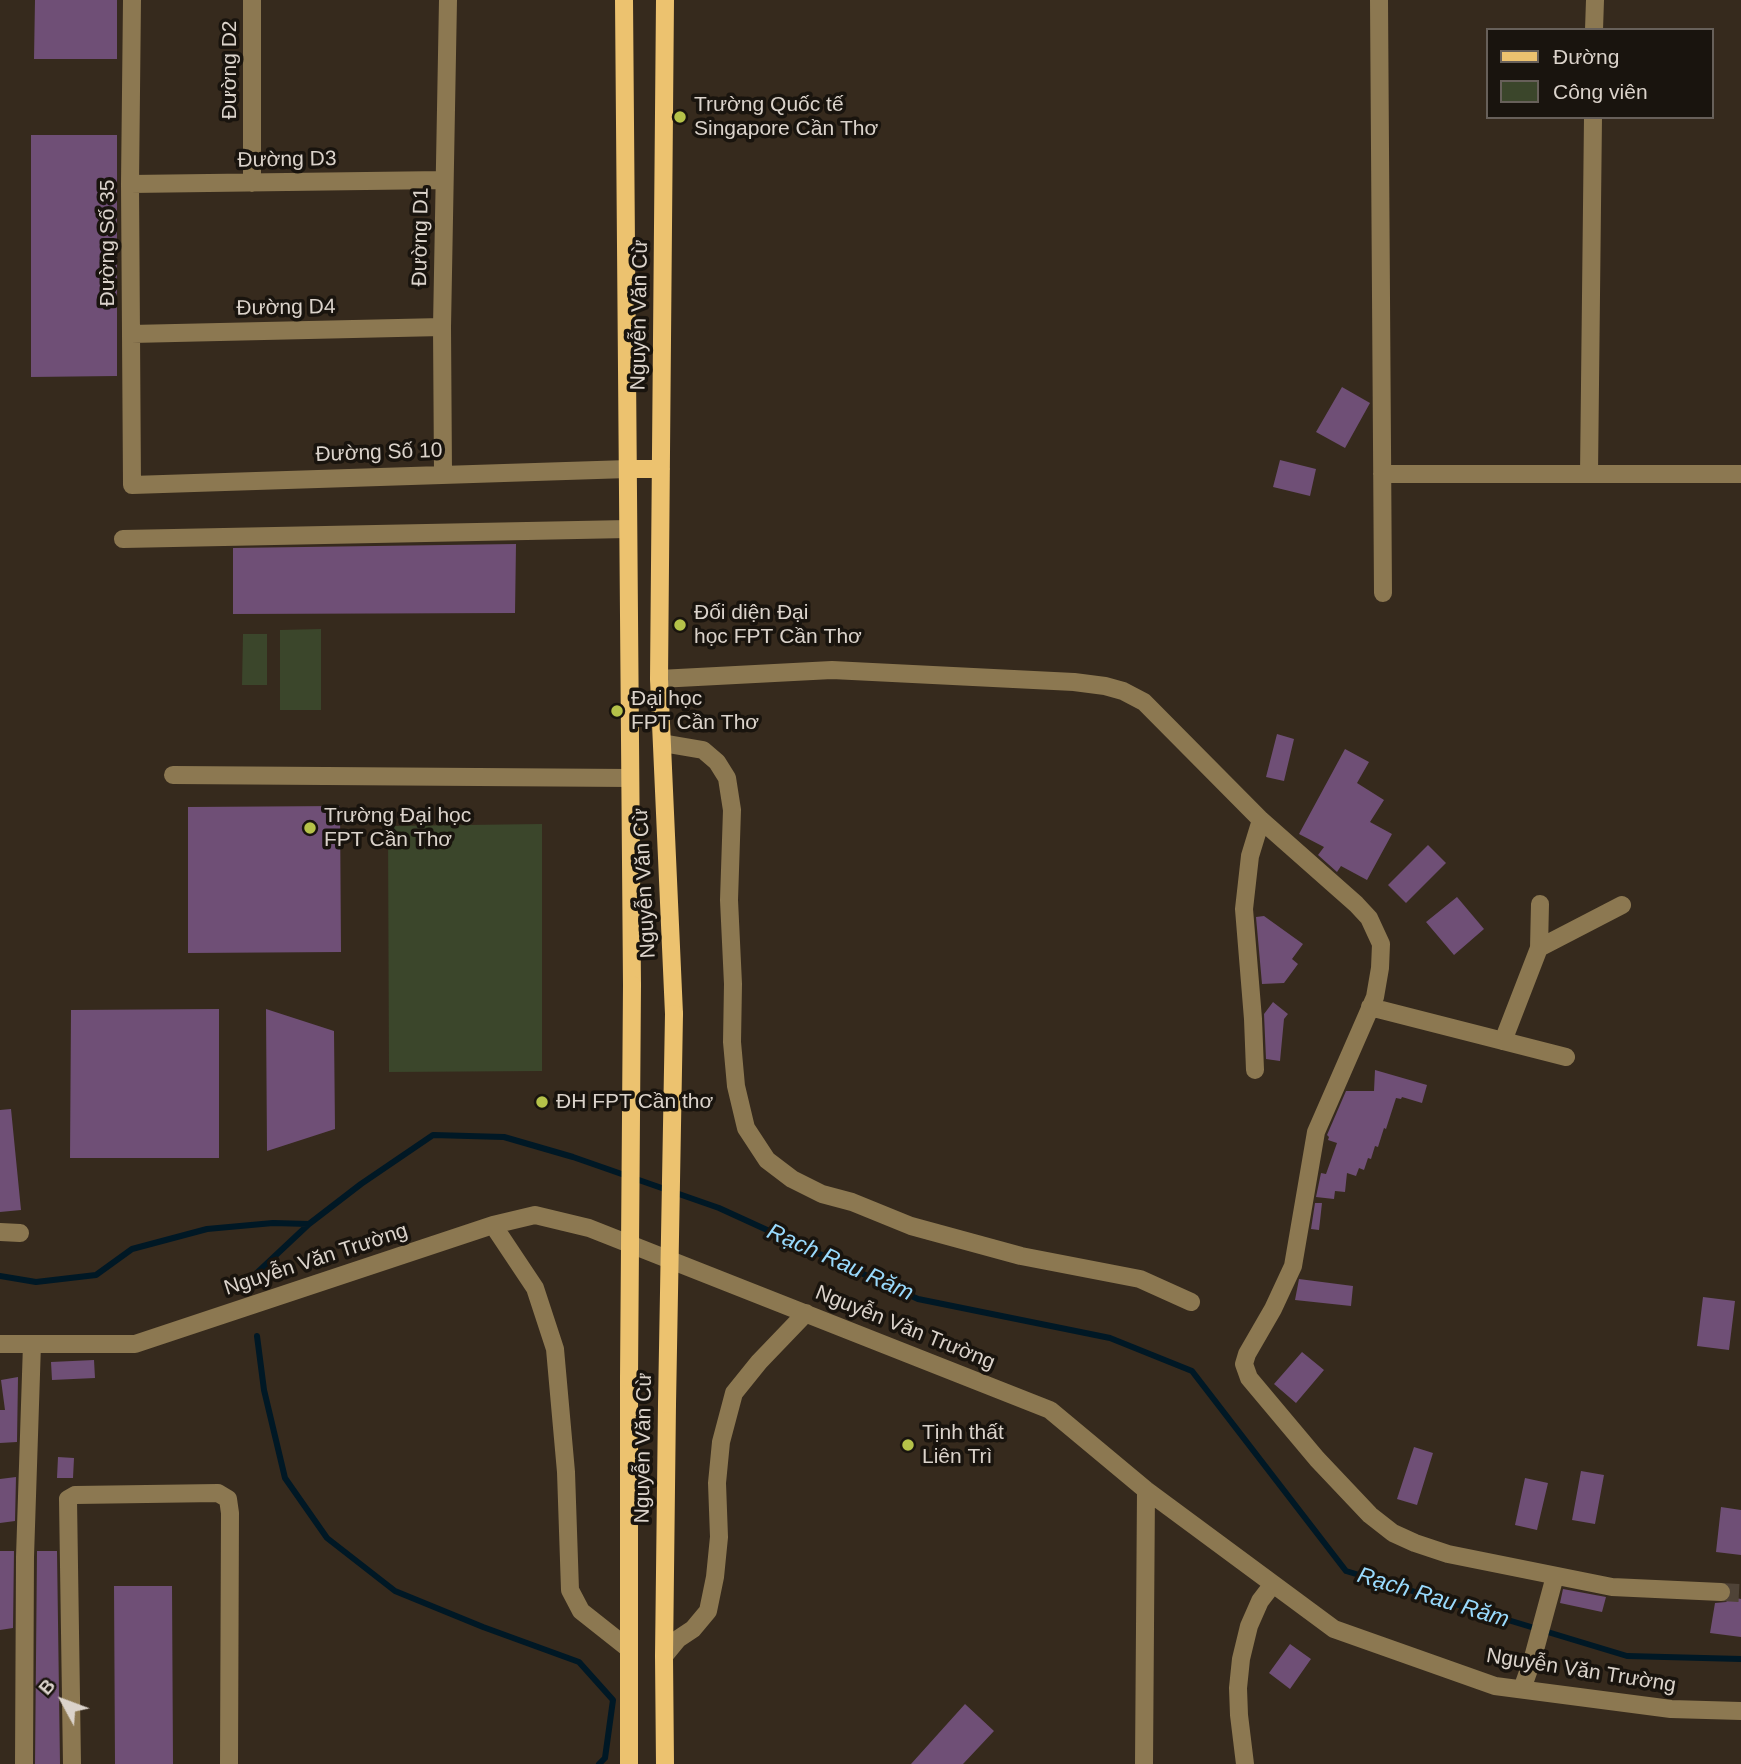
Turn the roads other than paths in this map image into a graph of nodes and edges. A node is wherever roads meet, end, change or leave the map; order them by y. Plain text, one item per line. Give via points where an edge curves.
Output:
1 (132, 0) edge
2 (253, 0) edge
3 (448, 0) edge
4 (624, 0) edge
5 (665, 0) edge
6 (1379, 0) edge
7 (1595, 0) edge
8 (1594, 28) edge
9 (1593, 119) edge
10 (444, 180) junction
11 (252, 183) junction
12 (130, 184) junction
13 (442, 327) junction
14 (131, 334) junction
15 (628, 469) junction
16 (661, 469) junction
17 (443, 474) junction
18 (1382, 474) junction
19 (1589, 474) junction
20 (1741, 474) edge
21 (132, 485) joint
22 (628, 529) junction
23 (123, 539) dead end
24 (1383, 593) dead end
25 (659, 679) junction
26 (662, 743) junction
27 (173, 775) dead end
28 (630, 778) junction
29 (1261, 820) junction
30 (1540, 904) dead end
31 (1622, 905) dead end
32 (1539, 948) junction
33 (1370, 1007) junction
34 (1503, 1041) junction
35 (1566, 1057) dead end
36 (1255, 1070) dead end
37 (493, 1225) junction
38 (0, 1232) edge
39 (20, 1233) dead end
40 (1191, 1302) dead end
41 (806, 1313) junction
42 (0, 1344) edge
43 (32, 1344) junction
44 (1146, 1490) junction
45 (1273, 1584) junction
46 (1553, 1584) junction
47 (1721, 1592) tunnel mouth
48 (629, 1649) junction
49 (664, 1656) junction
50 (1522, 1689) junction
51 (1741, 1711) edge
52 (24, 1764) edge
53 (72, 1764) edge
54 (229, 1764) edge
55 (629, 1764) edge
56 (664, 1764) edge
57 (1144, 1764) edge
58 (1245, 1764) edge

1 - 12 street, Đường Số 35
2 - 11 street, Đường D2
3 - 10 street, Đường D1
4 - 15 main road, Nguyễn Văn Cừ
5 - 16 main road, Nguyễn Văn Cừ
6 - 18 street
7 - 8 street
9 - 19 street
10 - 11 street, Đường D3
10 - 13 street, Đường D1
11 - 12 street, Đường D3
12 - 14 street, Đường Số 35
13 - 14 street, Đường D4
13 - 17 street, Đường D1
14 - 21 street, Đường Số 35
15 - 16 main road
15 - 17 street, Đường Số 10
15 - 22 main road, Nguyễn Văn Cừ
16 - 25 main road, Nguyễn Văn Cừ
17 - 21 street, Đường Số 10
18 - 19 street
18 - 24 street
19 - 20 street
22 - 23 street
22 - 28 main road, Nguyễn Văn Cừ
25 - 26 main road, Nguyễn Văn Cừ
25 - 29 street via 832,670 1105,686 1144,702
26 - 40 street via 703,750 727,778 732,810 729,900 736,1086 746,1128 767,1160 822,1194 911,1226 1021,1256 1140,1279
26 - 49 main road, Nguyễn Văn Cừ, bridge via 674,1014
27 - 28 street
28 - 48 main road, Nguyễn Văn Cừ, bridge
29 - 33 street via 1369,918 1381,944
29 - 36 street via 1250,856 1244,909
30 - 32 street
31 - 32 street
32 - 34 street
33 - 34 street
33 - 46 street via 1316,1132 1293,1266 1244,1364 1249,1378 1317,1459 1393,1533 1415,1544
34 - 35 street
37 - 41 street, Nguyễn Văn Trường via 535,1215 589,1228
37 - 43 street, Nguyễn Văn Trường via 135,1344
37 - 48 street via 536,1288 555,1349 570,1590 581,1611
38 - 39 street
41 - 44 street, Nguyễn Văn Trường via 1050,1410
41 - 49 street via 734,1393 721,1442 719,1537 708,1611
42 - 43 street, Nguyễn Văn Trường
43 - 52 street
44 - 45 street, Nguyễn Văn Trường
44 - 57 street
45 - 50 street, Nguyễn Văn Trường via 1334,1629 1495,1686
45 - 58 street via 1249,1626 1241,1660 1239,1715
46 - 47 street
46 - 50 street
48 - 55 main road, Nguyễn Văn Cừ
49 - 56 main road, Nguyễn Văn Cừ
50 - 51 street, Nguyễn Văn Trường via 1671,1709
53 - 54 street via 68,1499 75,1495 218,1493 228,1499 230,1513

